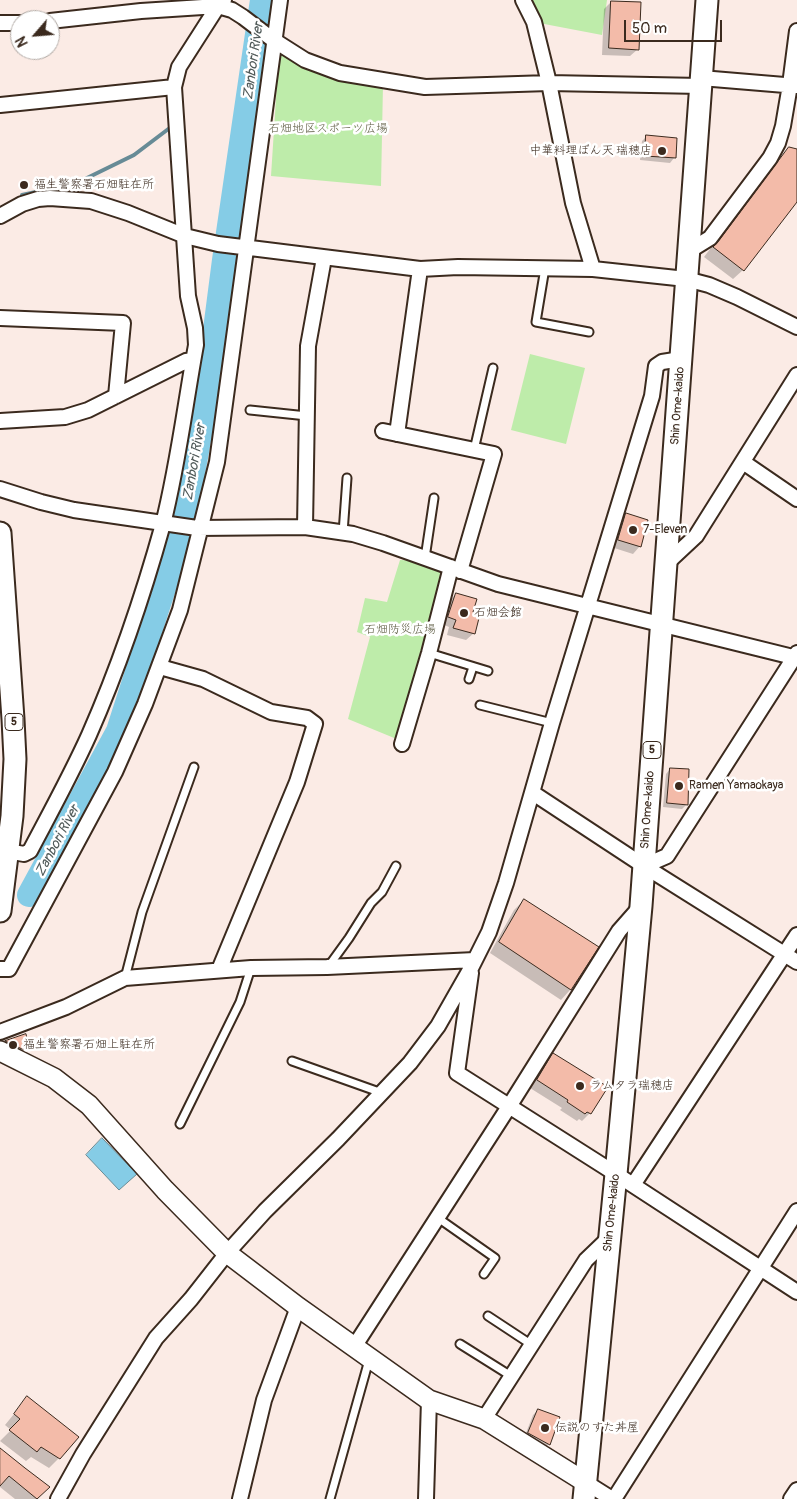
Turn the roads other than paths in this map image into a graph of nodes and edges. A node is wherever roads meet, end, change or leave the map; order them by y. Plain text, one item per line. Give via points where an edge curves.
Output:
1 (280, 0) edge
2 (523, 0) edge
3 (707, 0) edge
4 (221, 3) edge
5 (60, 20) edge
6 (797, 30) edge
7 (273, 40) junction
8 (701, 82) junction
9 (549, 83) junction
10 (794, 86) edge
11 (174, 87) junction
12 (0, 105) edge
13 (0, 216) edge
14 (185, 236) junction
15 (244, 247) junction
16 (689, 251) junction
17 (324, 258) junction
18 (420, 268) junction
19 (545, 268) junction
20 (593, 269) junction
21 (686, 279) junction
22 (0, 318) edge
23 (797, 327) edge
24 (589, 332) dead end
25 (681, 359) junction
26 (193, 360) junction
27 (492, 368) dead end
28 (797, 375) edge
29 (116, 396) junction
30 (250, 410) dead end
31 (307, 416) junction
32 (0, 421) edge
33 (474, 450) junction
34 (743, 462) junction
35 (347, 478) dead end
36 (0, 489) edge
37 (434, 498) dead end
38 (797, 499) edge
39 (164, 523) junction
40 (305, 527) junction
41 (199, 528) junction
42 (0, 533) edge
43 (343, 533) junction
44 (425, 558) junction
45 (666, 564) junction
46 (455, 569) junction
47 (588, 607) junction
48 (661, 626) junction
49 (429, 653) junction
50 (796, 656) edge
51 (473, 666) junction
52 (160, 667) junction
53 (488, 671) dead end
54 (469, 680) dead end
55 (480, 705) dead end
56 (552, 723) junction
57 (402, 744) dead end
58 (194, 767) dead end
59 (533, 793) junction
60 (7, 851) junction
61 (396, 866) dead end
62 (644, 866) junction
63 (0, 902) edge
64 (641, 906) junction
65 (797, 935) edge
66 (784, 954) junction
67 (797, 962) edge
68 (473, 964) junction
69 (328, 967) junction
70 (250, 968) junction
71 (0, 969) edge
72 (219, 970) junction
73 (125, 978) junction
74 (0, 1032) edge
75 (0, 1051) edge
76 (292, 1061) dead end
77 (382, 1093) junction
78 (510, 1106) junction
79 (180, 1124) dead end
80 (624, 1179) junction
81 (797, 1211) edge
82 (438, 1218) junction
83 (610, 1237) junction
84 (227, 1253) junction
85 (760, 1269) junction
86 (484, 1274) dead end
87 (797, 1292) edge
88 (298, 1306) junction
89 (488, 1316) dead end
90 (460, 1344) dead end
91 (532, 1345) junction
92 (354, 1347) junction
93 (370, 1358) junction
94 (511, 1376) junction
95 (429, 1400) junction
96 (484, 1419) junction
97 (797, 1490) edge
98 (585, 1491) edge
99 (428, 1498) edge
100 (58, 1499) edge
101 (240, 1499) edge
102 (330, 1499) edge
103 (613, 1499) edge
104 (791, 1499) edge

1 - 7 street
2 - 9 street via 534,22
3 - 8 main road, Shin Ome-kaido / 5
4 - 5 street
4 - 7 street
4 - 11 street via 179,67
6 - 10 street
7 - 9 street via 305,60 340,73 425,87
7 - 15 street
8 - 9 street
8 - 10 street
8 - 16 main road, Shin Ome-kaido / 5
9 - 20 street via 573,203
10 - 16 street via 778,143 770,158 710,238
11 - 12 street
11 - 14 street
13 - 14 street via 38,199 91,201
14 - 15 street
14 - 26 street via 188,296 195,328
15 - 17 street
15 - 41 street via 217,462
16 - 21 main road, Shin Ome-kaido / 5
17 - 18 street
17 - 31 street via 308,346
18 - 19 street
18 - 33 street via 390,433
19 - 20 street
19 - 24 lane via 536,322
20 - 21 street
21 - 23 street via 737,297
21 - 25 main road, Shin Ome-kaido / 5
22 - 29 street via 123,323
25 - 45 main road, Shin Ome-kaido / 5
25 - 47 street via 656,366 652,396
26 - 29 street
26 - 39 street
27 - 33 lane
28 - 34 street
29 - 32 street via 65,417
30 - 31 lane
31 - 40 street
33 - 46 street via 494,454
34 - 38 street
34 - 45 street via 696,536
35 - 43 lane
36 - 39 street via 74,510
37 - 44 lane
39 - 41 street
39 - 60 street via 135,618 85,743 30,850 24,854
40 - 41 street
40 - 43 street
41 - 52 street via 180,610
42 - 60 main road, 5 via 14,739 14,781
43 - 44 street
44 - 46 street
45 - 48 main road, Shin Ome-kaido / 5
46 - 47 street via 498,584
46 - 49 street
47 - 48 street
47 - 56 street
48 - 50 street
48 - 62 main road, Shin Ome-kaido / 5
49 - 51 lane
49 - 57 street
50 - 62 street via 667,856
51 - 53 lane
51 - 54 lane
52 - 71 street via 131,738 90,820 9,969
52 - 72 street via 203,679 271,712 307,718 315,724 296,782
55 - 56 lane
56 - 59 street
58 - 73 lane via 142,912
59 - 62 street
59 - 68 street via 489,932
60 - 63 main road, 5
61 - 69 lane via 382,892
62 - 64 main road, Shin Ome-kaido / 5
62 - 66 street
64 - 78 street via 619,931
64 - 80 main road, Shin Ome-kaido / 5
65 - 66 street
66 - 67 street
66 - 80 street
68 - 69 street
68 - 77 street via 429,1039
68 - 78 street via 457,1072
69 - 70 street
70 - 72 street
70 - 79 lane via 240,1002
72 - 73 street
73 - 74 street via 66,1007
75 - 84 street via 47,1074 89,1105
76 - 77 lane
77 - 84 street
78 - 80 street
78 - 82 street
80 - 83 main road, Shin Ome-kaido / 5
80 - 85 street
81 - 85 street
82 - 86 lane via 495,1258
82 - 92 street
83 - 91 street via 586,1260
83 - 98 main road, Shin Ome-kaido / 5
84 - 88 street
84 - 100 street via 156,1338
85 - 87 street
85 - 103 street
88 - 92 street
88 - 101 street via 264,1400
89 - 91 lane
90 - 94 lane
91 - 94 street
92 - 93 street
93 - 95 street
93 - 102 lane
94 - 96 street
95 - 96 street
95 - 99 street
96 - 98 street
97 - 104 street
98 - 103 street

